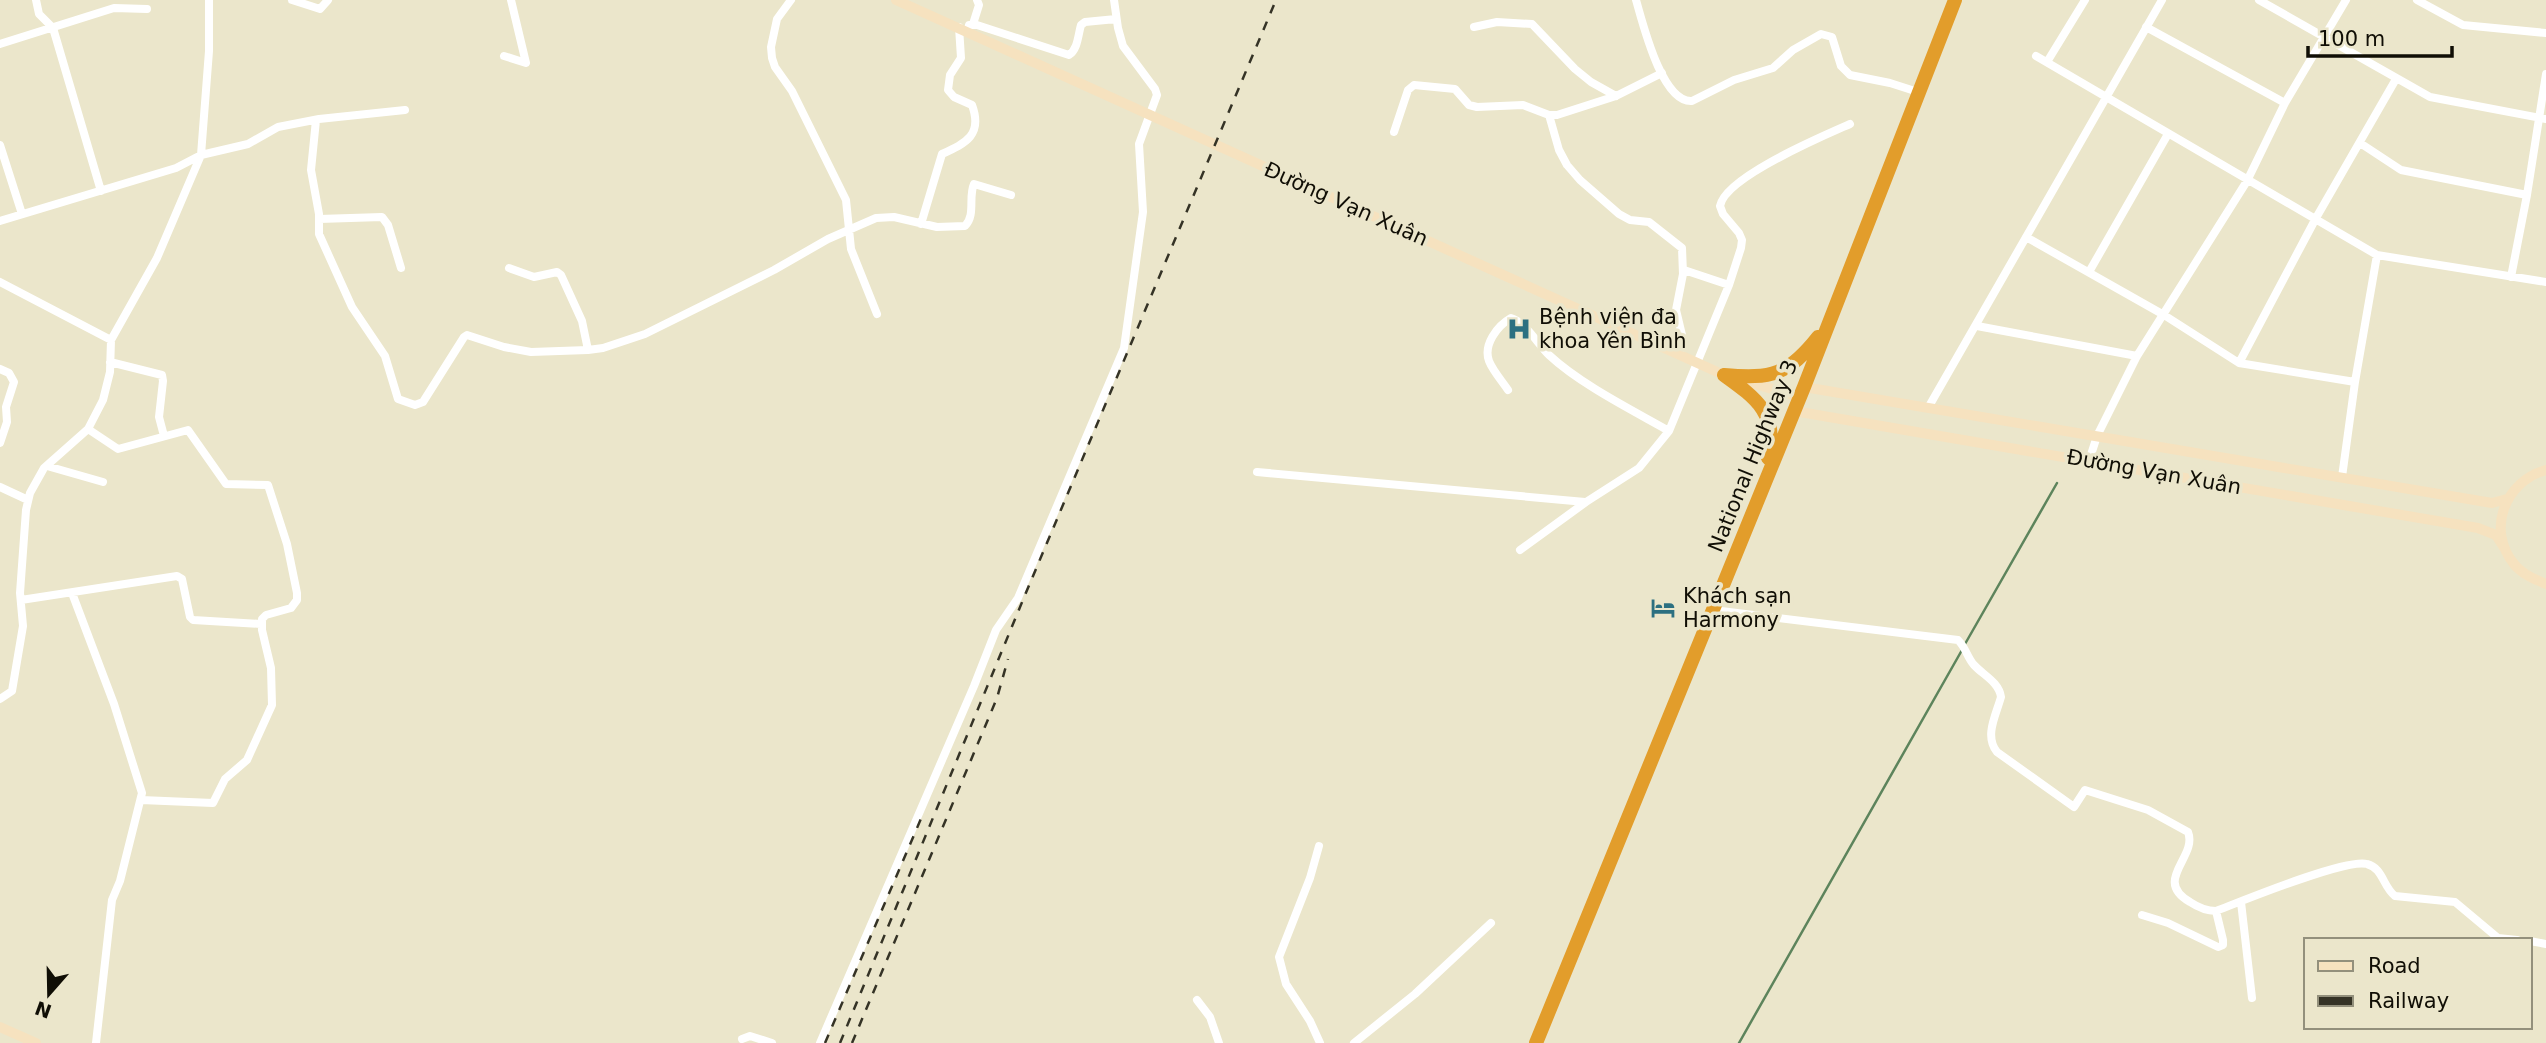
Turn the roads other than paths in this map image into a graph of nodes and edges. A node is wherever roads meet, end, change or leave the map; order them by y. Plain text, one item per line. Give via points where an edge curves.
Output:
1 (36, 0) edge
2 (209, 0) edge
3 (292, 0) edge
4 (328, 0) edge
5 (511, 0) edge
6 (791, 0) edge
7 (896, 0) edge
8 (977, 0) edge
9 (1114, 0) edge
10 (1636, 0) edge
11 (1955, 0) edge
12 (2085, 0) edge
13 (2162, 0) edge
14 (2259, 0) edge
15 (2346, 0) edge
16 (2417, 0) edge
17 (114, 4) edge
18 (147, 9) dead end
19 (1116, 19) junction
20 (967, 27) junction
21 (1474, 27) dead end
22 (2146, 27) junction
23 (53, 28) junction
24 (2546, 33) edge
25 (2325, 37) junction
26 (0, 44) edge
27 (504, 56) dead end
28 (2036, 56) dead end
29 (2047, 62) junction
30 (1662, 73) junction
31 (2546, 74) edge
32 (2396, 79) junction
33 (1918, 92) junction
34 (1616, 96) junction
35 (2108, 98) junction
36 (2285, 103) junction
37 (405, 110) dead end
38 (1549, 115) junction
39 (2543, 119) edge
40 (316, 120) junction
41 (1850, 124) dead end
42 (1394, 132) dead end
43 (2168, 134) junction
44 (2360, 143) junction
45 (0, 145) edge
46 (201, 155) junction
47 (2247, 181) junction
48 (102, 191) junction
49 (1010, 195) dead end
50 (2527, 195) junction
51 (22, 214) junction
52 (2316, 218) junction
53 (319, 219) junction
54 (0, 221) edge
55 (921, 224) junction
56 (850, 229) junction
57 (2026, 237) junction
58 (2377, 255) junction
59 (401, 268) dead end
60 (509, 268) dead end
61 (1684, 270) junction
62 (2089, 272) junction
63 (2511, 277) junction
64 (0, 282) edge
65 (2546, 282) edge
66 (1729, 285) junction
67 (877, 314) dead end
68 (2164, 315) junction
69 (1828, 324) junction
70 (1977, 326) junction
71 (111, 340) junction
72 (589, 350) junction
73 (1679, 355) junction
74 (2137, 356) junction
75 (110, 362) junction
76 (1698, 363) junction
77 (2239, 363) junction
78 (0, 369) edge
79 (1724, 375) junction
80 (2355, 382) junction
81 (1508, 390) dead end
82 (1799, 398) junction
83 (1928, 408) junction
84 (88, 429) junction
85 (1669, 431) junction
86 (163, 436) junction
87 (2097, 436) junction
88 (0, 443) edge
89 (2089, 461) junction
90 (47, 467) junction
91 (2546, 470) edge
92 (1257, 472) dead end
93 (2342, 477) junction
94 (103, 482) dead end
95 (0, 487) edge
96 (1760, 491) junction
97 (2507, 499) junction
98 (28, 500) junction
99 (1586, 502) junction
100 (2505, 549) junction
101 (1520, 550) dead end
102 (2546, 584) edge
103 (72, 593) junction
104 (21, 600) junction
105 (1713, 610) junction
106 (261, 624) junction
107 (0, 699) edge
108 (141, 800) junction
109 (1319, 846) dead end
110 (2241, 902) junction
111 (2217, 911) junction
112 (2142, 915) dead end
113 (1491, 923) dead end
114 (2498, 938) edge
115 (2252, 998) dead end
116 (1197, 1000) dead end
117 (0, 1027) edge
118 (741, 1039) dead end
119 (36, 1043) edge
120 (96, 1043) edge
121 (772, 1043) edge
122 (820, 1043) edge
123 (1219, 1043) edge
124 (1320, 1043) edge
125 (1354, 1043) edge
126 (1536, 1043) edge

1 - 23 street via 39,14
2 - 46 street
3 - 4 street via 320,9
5 - 27 street via 526,63
6 - 56 street via 776,19 772,58 846,200
7 - 20 street, Đường Vạn Xuân
8 - 20 street via 979,5
9 - 19 street
10 - 30 street
11 - 33 highway, National Highway 3
12 - 29 street
13 - 22 street
14 - 25 street
15 - 25 street
16 - 24 street via 2463,25
17 - 18 street
17 - 23 street
19 - 20 street via 1081,25 1069,55 1023,38
19 - 122 street via 1123,46 1157,95 1139,144 1143,212 1124,348 1018,597 996,630
20 - 55 street via 948,90 972,105 975,131 942,154
20 - 73 street, Đường Vạn Xuân via 1125,106
21 - 34 street via 1497,22 1532,24 1575,69
22 - 35 street
22 - 36 street
23 - 26 street
23 - 48 street
25 - 32 street
25 - 36 street
28 - 29 street
29 - 35 street
30 - 33 street via 1679,99 1692,101 1734,80 1773,68 1811,38 1827,34 1835,40 1841,66 1850,75
30 - 34 street
31 - 39 street
32 - 39 street via 2430,97
32 - 44 street
33 - 69 highway, National Highway 3
34 - 38 street
35 - 43 street
35 - 57 street
36 - 47 street
37 - 40 street
38 - 42 street via 1523,104 1477,107 1469,105 1455,89 1415,85 1408,90
38 - 61 street via 1567,165 1619,214 1648,222 1674,240 1682,248
39 - 50 street
40 - 46 street via 278,127 248,144
40 - 53 street via 311,170
41 - 66 street via 1800,145 1728,190 1720,206 1742,240
43 - 47 street
43 - 62 street
44 - 50 street via 2401,170
44 - 52 street
45 - 51 street
46 - 48 street via 176,168
46 - 71 street via 157,258
47 - 52 street
47 - 68 street
48 - 51 street
49 - 55 street via 974,184 968,224
50 - 63 street
51 - 54 street
52 - 58 street
52 - 77 street
53 - 59 street via 382,217
53 - 72 street via 318,234 358,317 386,356 396,395 402,401 423,402 467,335 517,350
55 - 56 street via 884,216
56 - 67 street via 851,249
56 - 72 street via 645,334
57 - 62 street
57 - 70 street
58 - 63 street
58 - 80 street
60 - 72 street via 534,277 561,275 582,321
61 - 66 street
61 - 73 street via 1675,310 1682,335
62 - 68 street
63 - 65 street
64 - 71 street
66 - 76 street
68 - 74 street
68 - 77 street
69 - 79 highway via 1798,360 1780,371 1765,376
69 - 82 highway, National Highway 3
70 - 74 street
70 - 83 street
71 - 75 street
73 - 76 street, Đường Vạn Xuân
74 - 87 street
75 - 84 street via 103,400
75 - 86 street via 162,375 159,417
76 - 79 street, Đường Vạn Xuân
76 - 85 street
77 - 80 street
78 - 88 street via 14,382
79 - 82 street, Đường Vạn Xuân
79 - 96 highway via 1762,406 1770,423 1771,448
80 - 93 street
81 - 85 street via 1488,359 1495,332 1511,318 1551,358
82 - 83 street, Đường Vạn Xuân
82 - 89 street, Đường Vạn Xuân
82 - 96 highway, National Highway 3
83 - 87 street, Đường Vạn Xuân
84 - 86 street via 118,449
84 - 90 street
85 - 99 street via 1639,468
86 - 106 street via 188,430 226,484 265,484 271,489 297,600 289,610 266,615
87 - 89 street
87 - 93 street, Đường Vạn Xuân
89 - 100 street, Đường Vạn Xuân via 2478,528 2496,534
90 - 94 street
90 - 98 street
91 - 97 street via 2519,483
92 - 99 street
93 - 97 street, Đường Vạn Xuân via 2492,503
95 - 98 street
96 - 105 highway, National Highway 3
97 - 100 street via 2501,515
98 - 104 street
99 - 101 street
100 - 102 street, Đường Vạn Xuân via 2528,577
103 - 104 street
103 - 106 street via 180,576 193,620
103 - 108 street via 114,704
104 - 107 street via 23,626 12,691
105 - 111 street via 1952,638 2000,690 1990,737 1997,752 2074,807 2085,790 2148,810 2188,832 2176,892 2201,909
105 - 126 highway, National Highway 3
106 - 108 street via 273,695 247,760 225,779 213,803
108 - 120 street via 112,901
109 - 124 street via 1279,957 1286,984
110 - 111 street
110 - 114 street via 2322,872 2363,863 2378,870 2395,896 2455,902
110 - 115 street
111 - 112 street via 2224,940 2218,947
113 - 125 street
116 - 123 street via 1210,1017
117 - 119 street
118 - 121 street

